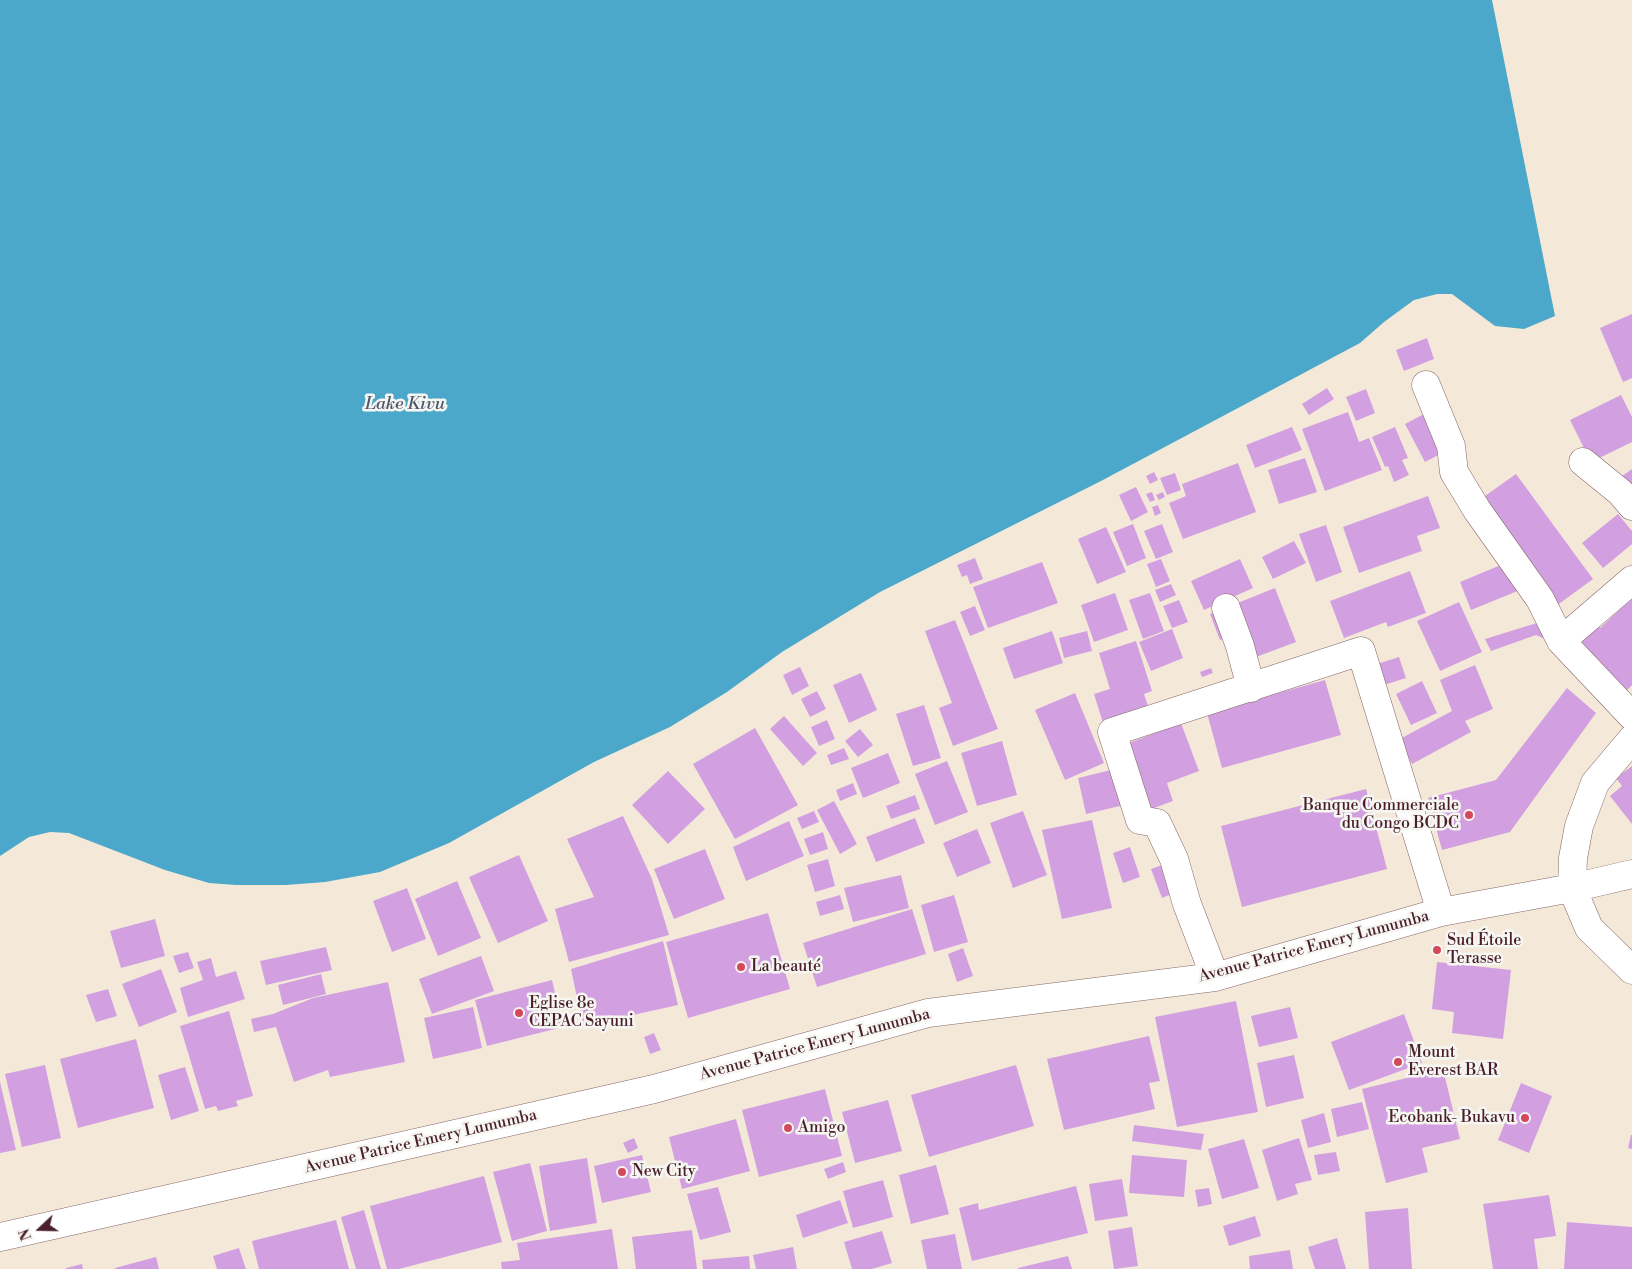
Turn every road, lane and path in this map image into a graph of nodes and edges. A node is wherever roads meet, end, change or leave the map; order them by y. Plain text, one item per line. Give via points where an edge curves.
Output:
1 (1426, 385) dead end
2 (1584, 462) dead end
3 (1632, 506) edge
4 (1632, 580) edge
5 (1226, 608) dead end
6 (1562, 641) junction
7 (1251, 688) junction
8 (1632, 716) edge
9 (1632, 739) edge
10 (1632, 874) edge
11 (1572, 888) junction
12 (1441, 912) junction
13 (1632, 970) edge
14 (1216, 977) junction
15 (0, 1237) edge

1 - 6 street via 1451,446 1454,472 1540,599
2 - 3 street
4 - 6 street
5 - 7 street
6 - 8 street
7 - 12 street via 1361,652
7 - 14 street via 1112,732 1140,820 1157,823 1174,859 1187,904
9 - 11 street via 1595,783 1579,826
10 - 11 street, Avenue Patrice Emery Lumumba
11 - 12 street, Avenue Patrice Emery Lumumba
11 - 13 street via 1589,928
12 - 14 street, Avenue Patrice Emery Lumumba
14 - 15 street, Avenue Patrice Emery Lumumba via 928,1013 654,1089

